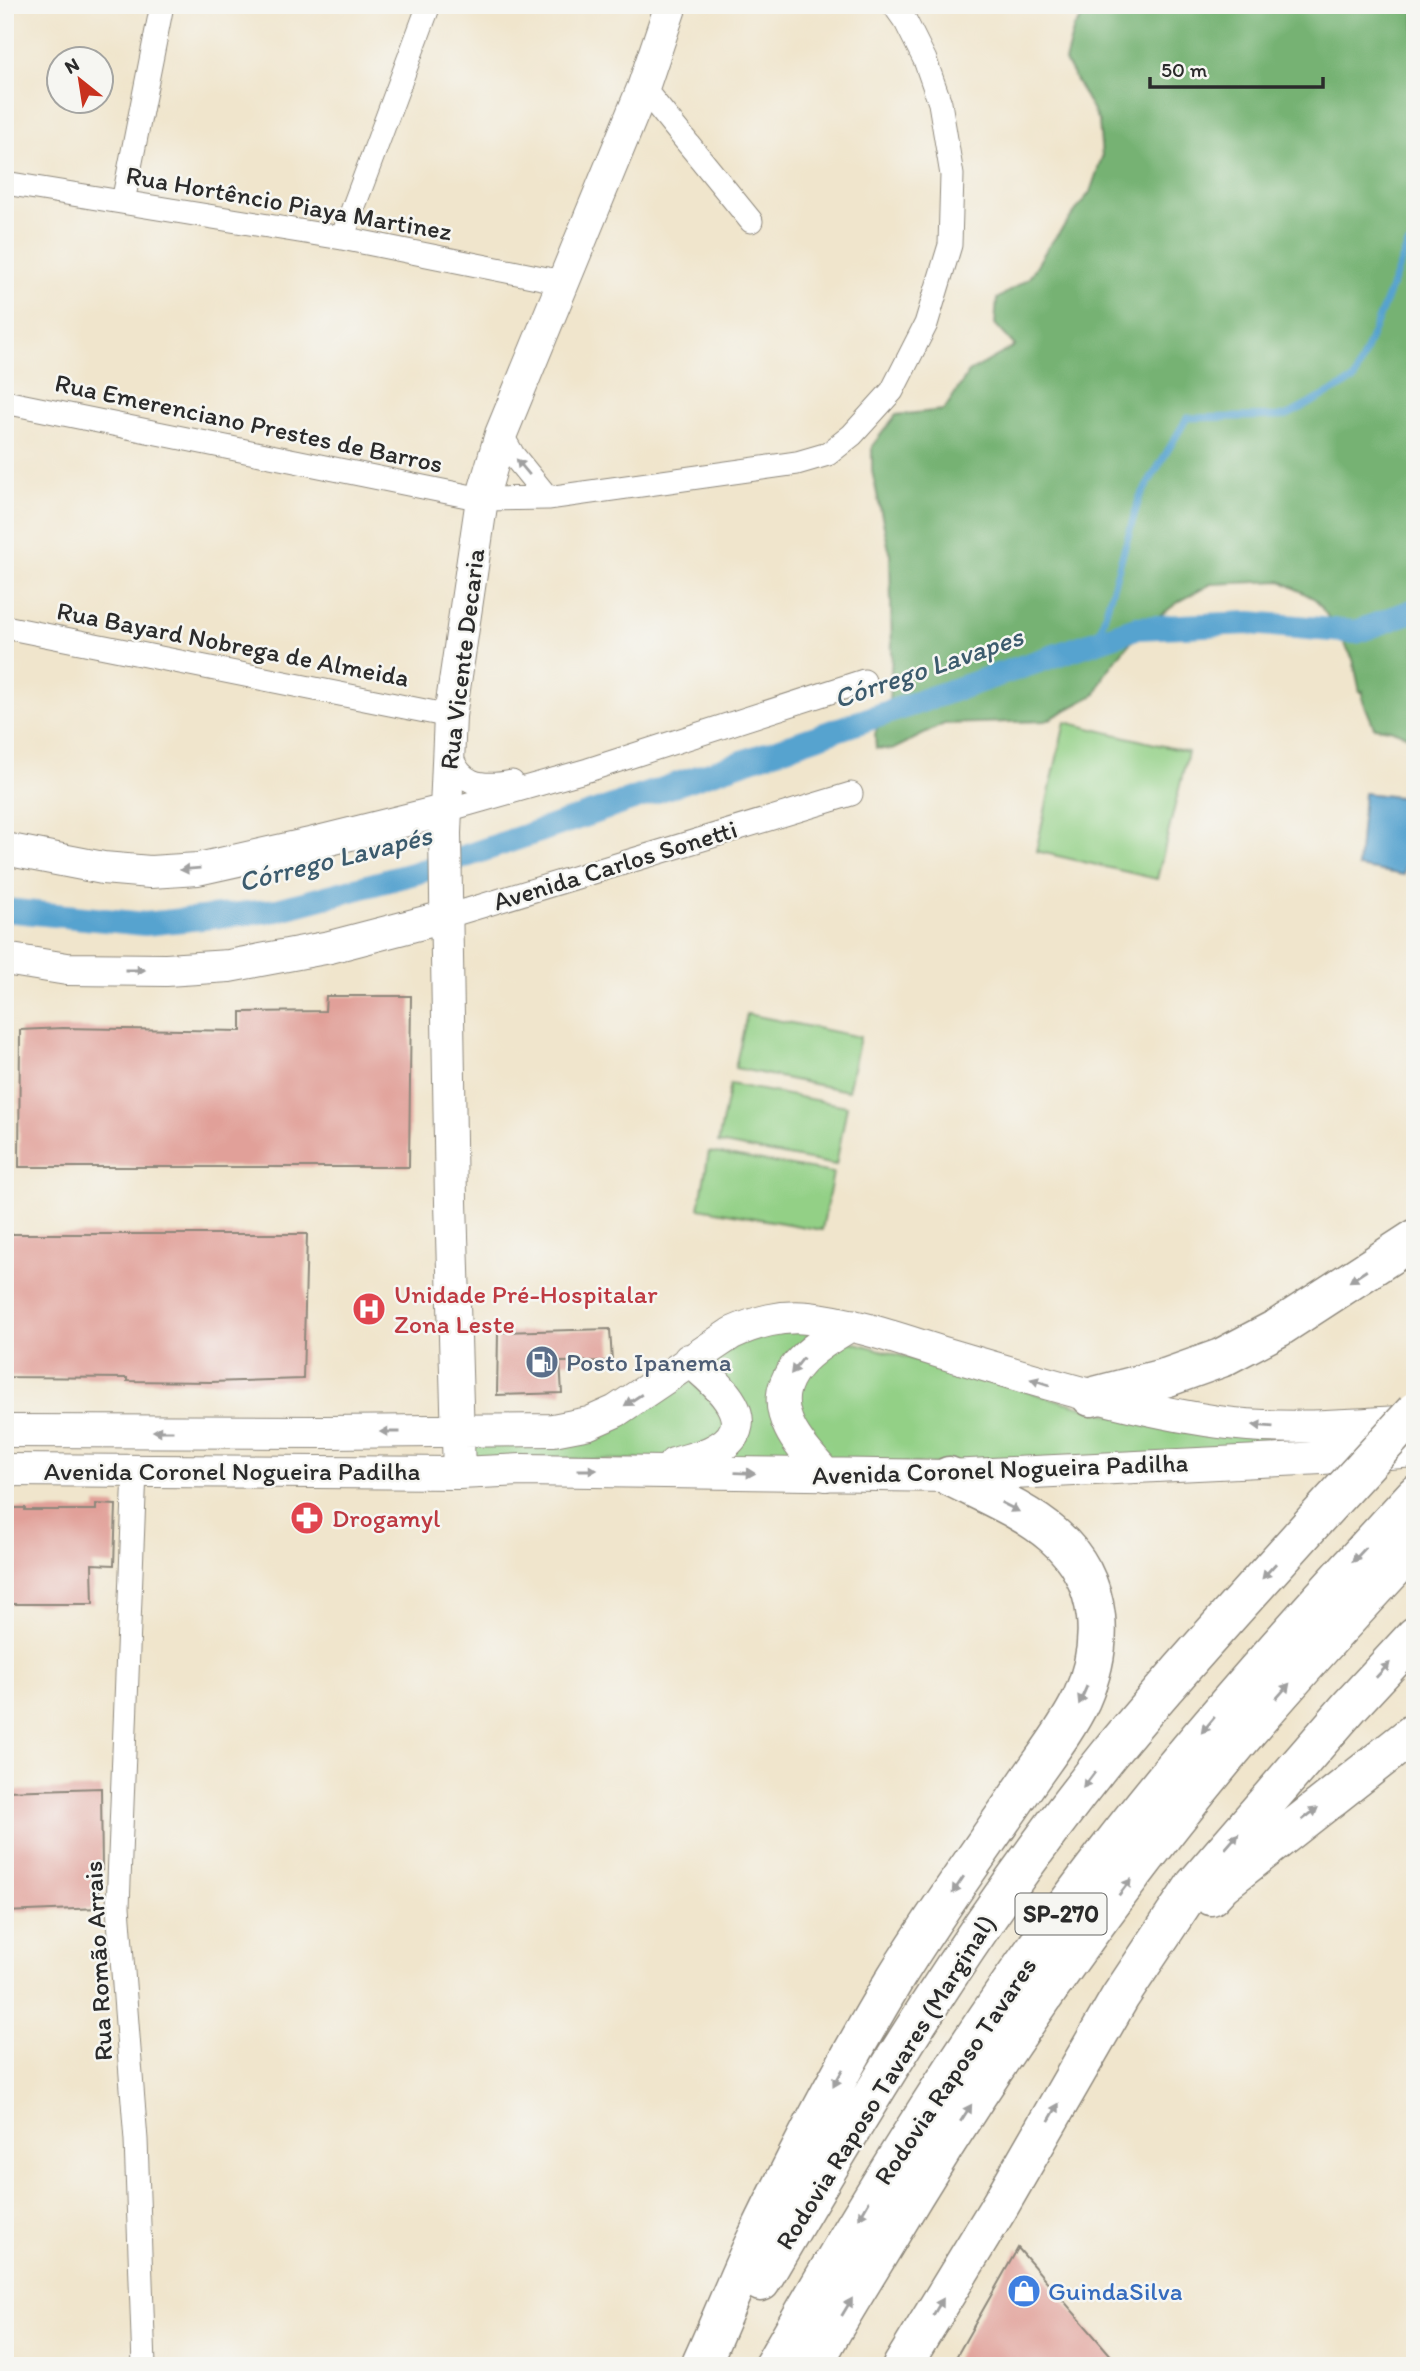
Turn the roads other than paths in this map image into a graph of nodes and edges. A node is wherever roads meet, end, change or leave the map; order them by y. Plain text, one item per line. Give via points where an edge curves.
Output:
1 (162, 5) edge
2 (429, 5) edge
3 (671, 5) edge
4 (894, 5) edge
5 (643, 88) junction
6 (5, 183) edge
7 (123, 202) junction
8 (751, 221) dead end
9 (342, 238) junction
10 (562, 282) junction
11 (5, 402) edge
12 (501, 434) junction
13 (548, 498) junction
14 (482, 499) junction
15 (5, 627) edge
16 (864, 681) dead end
17 (450, 716) junction
18 (449, 750) junction
19 (588, 770) junction
20 (851, 794) dead end
21 (446, 821) junction
22 (5, 849) edge
23 (445, 907) junction
24 (378, 934) junction
25 (5, 959) edge
26 (446, 976) junction
27 (1415, 1239) edge
28 (850, 1325) junction
29 (689, 1360) junction
30 (1091, 1397) junction
31 (1415, 1410) edge
32 (1415, 1421) edge
33 (5, 1430) edge
34 (458, 1432) junction
35 (1415, 1451) edge
36 (5, 1470) edge
37 (135, 1471) junction
38 (652, 1471) junction
39 (459, 1473) junction
40 (826, 1475) junction
41 (948, 1476) junction
42 (1410, 1500) edge
43 (1415, 1546) edge
44 (1415, 1636) edge
45 (1415, 1732) edge
46 (1120, 1997) junction
47 (144, 2366) edge
48 (700, 2366) edge
49 (712, 2366) edge
50 (773, 2366) edge
51 (813, 2366) edge
52 (902, 2366) edge

1 - 7 street
2 - 9 street
3 - 5 main road, Rua Vicente Decaria
4 - 13 street, Rua Emerenciano Prestes de Barros via 925,60 940,103 952,175 950,245 926,324 892,391 828,454 797,463
5 - 8 street
5 - 10 main road, Rua Vicente Decaria
6 - 7 street, Rua Hortêncio Piaya Martinez
7 - 9 street, Rua Hortêncio Piaya Martinez
9 - 10 street, Rua Hortêncio Piaya Martinez
10 - 12 main road, Rua Vicente Decaria
11 - 14 street, Rua Emerenciano Prestes de Barros
13 -> 12 street
12 - 14 main road, Rua Vicente Decaria
13 - 14 street, Rua Emerenciano Prestes de Barros
14 - 17 main road, Rua Vicente Decaria
15 - 17 street, Rua Bayard Nobrega de Almeida
16 - 19 street
17 - 18 main road, Rua Vicente Decaria
18 - 19 street via 462,776 476,783 501,784
18 - 21 main road, Rua Vicente Decaria
19 - 21 street
20 - 23 street, Avenida Carlos Sonetti
21 -> 22 main road via 198,869 150,872 103,868
21 - 23 main road, Rua Vicente Decaria
23 - 24 main road, Avenida Carlos Sonetti
23 - 26 main road, Rua Vicente Decaria
25 -> 24 main road, Avenida Carlos Sonetti via 67,969 229,966
24 - 26 main road, Avenida Carlos Sonetti via 418,941 431,951
26 - 34 main road, Rua Vicente Decaria
27 -> 30 highway via 1278,1328 1221,1358
28 - 29 main road, Avenida Coronel Nogueira Padilha via 807,1317 776,1318 732,1333
30 -> 28 main road, Avenida Coronel Nogueira Padilha
28 -> 40 main road via 800,1360 789,1375 784,1394 790,1429
29 -> 34 main road, Avenida Coronel Nogueira Padilha via 589,1423 553,1430
29 - 38 main road via 728,1395 736,1419 734,1429 710,1452
32 -> 30 main road, Avenida Coronel Nogueira Padilha via 1272,1427 1218,1422
31 -> 49 highway, Rodovia Raposo Tavares (Marginal), bridge via 1109,1754 974,1936 925,2009
34 -> 33 main road, Avenida Coronel Nogueira Padilha
34 - 39 main road, Avenida Coronel Nogueira Padilha
35 - 41 main road, Avenida Coronel Nogueira Padilha
36 - 37 main road, Avenida Coronel Nogueira Padilha
37 - 39 main road, Avenida Coronel Nogueira Padilha
37 - 47 street, Rua Romão Arrais via 118,1907 136,2140
39 -> 38 main road, Avenida Coronel Nogueira Padilha
38 -> 40 main road, Avenida Coronel Nogueira Padilha
40 - 41 main road, Avenida Coronel Nogueira Padilha
41 -> 48 highway via 1032,1518 1071,1552 1094,1606 1097,1646 1092,1672 1070,1721 898,1975 856,2046 753,2245
42 -> 50 highway, Rodovia Raposo Tavares / SP-270 via 1213,1719 1104,1855 950,2072
51 -> 43 highway, Rodovia Raposo Tavares / SP-270 via 931,2166 1056,1980 1241,1740
46 -> 44 highway via 1194,1886
46 -> 45 highway via 1222,1884
52 -> 46 highway

